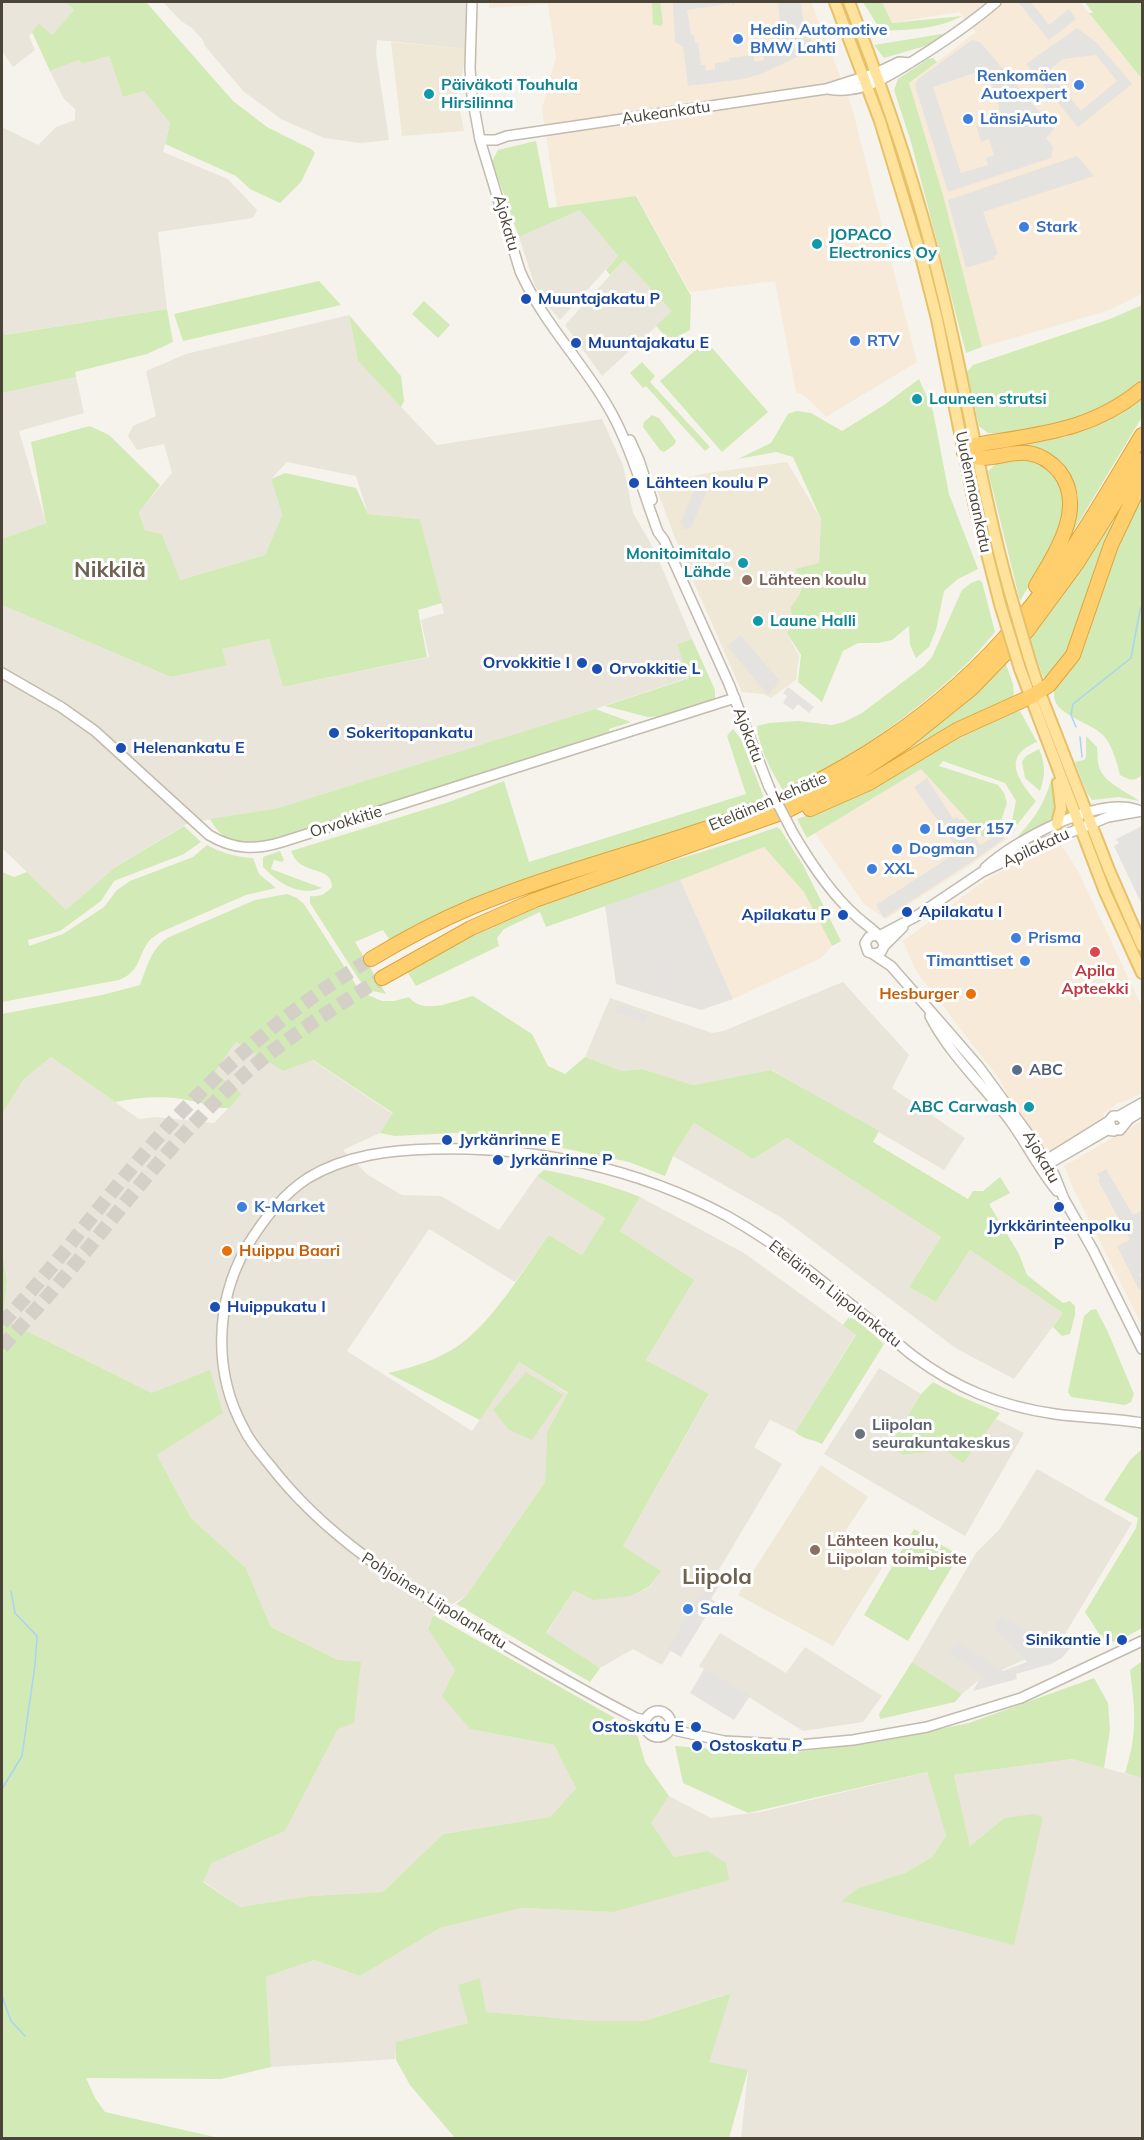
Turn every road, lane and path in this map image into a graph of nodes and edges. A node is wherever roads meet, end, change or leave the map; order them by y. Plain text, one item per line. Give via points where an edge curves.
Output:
1 (472, 2) edge
2 (835, 2) edge
3 (849, 2) edge
4 (996, 2) edge
5 (878, 77) junction
6 (866, 81) junction
7 (480, 140) junction
8 (1143, 389) edge
9 (1143, 435) edge
10 (972, 452) junction
11 (1143, 460) edge
12 (1143, 480) edge
13 (2, 673) edge
14 (950, 692) junction
15 (1035, 694) junction
16 (735, 698) junction
17 (1055, 761) junction
18 (1142, 811) edge
19 (1081, 815) junction
20 (1057, 824) junction
21 (1086, 826) junction
22 (637, 864) junction
23 (982, 872) junction
24 (915, 916) junction
25 (874, 937) junction
26 (1143, 946) edge
27 (880, 950) junction
28 (371, 959) tunnel mouth
29 (1143, 973) edge
30 (382, 978) tunnel mouth
31 (1143, 1103) edge
32 (1143, 1111) edge
33 (1122, 1120) junction
34 (1109, 1121) junction
35 (1114, 1131) junction
36 (1043, 1164) junction
37 (235, 1272) joint
38 (1143, 1349) edge
39 (1143, 1418) edge
40 (1130, 1421) junction
41 (1143, 1423) edge
42 (1141, 1643) edge
43 (645, 1720) junction
44 (670, 1728) junction

1 - 7 street, Ajokatu via 472,96
2 - 6 main road, Uudenmaankatu
3 - 5 main road, Uudenmaankatu
4 - 5 street, Aukeankatu via 896,73
5 - 6 street, Aukeankatu
5 - 10 main road, Uudenmaankatu via 935,259 958,361
6 - 7 street, Aukeankatu via 838,91 826,89 507,136 495,134
6 - 10 main road, Uudenmaankatu via 924,267
7 - 16 street, Ajokatu via 529,292 622,426 639,460 664,540
8 - 10 highway via 1079,426
9 - 14 highway, Eteläinen kehätie via 1072,548 1020,620
10 - 14 highway via 1029,453 1043,458 1065,479 1071,509 1058,547 1035,588 997,640
10 - 15 main road, Uudenmaankatu, bridge via 1029,658
10 - 15 main road, Uudenmaankatu, bridge via 980,529 1020,669
11 - 22 highway, Eteläinen kehätie via 1077,563 1027,631 972,688 931,723 859,773 793,808
12 - 15 highway via 1111,545 1073,655 1057,677
13 - 16 street, Orvokkitie via 95,731 209,835 243,848 267,847
14 - 28 highway, Eteläinen kehätie via 894,735 807,788 723,823 483,902
15 - 17 main road, Uudenmaankatu
15 - 19 main road, Uudenmaankatu
15 - 22 highway via 964,727 836,798 777,822
16 - 25 street, Ajokatu, bridge via 769,787 793,833 828,885
17 - 19 main road, Uudenmaankatu
17 - 20 main road via 1061,808
18 - 19 street, Apilakatu via 1118,806
18 - 21 street, Apilakatu via 1108,817
19 - 20 street, Apilakatu
19 - 21 main road, Uudenmaankatu
20 - 23 street, Apilakatu via 1021,842
21 - 23 street, Apilakatu
21 - 26 main road, Uudenmaankatu
21 - 29 main road, Uudenmaankatu via 1119,925
22 - 30 highway, Eteläinen kehätie via 497,916
23 - 24 street, Apilakatu
24 - 25 street, Apilakatu
24 - 27 street, Apilakatu
25 - 27 street via 884,942
25 - 27 street via 866,948
27 - 36 street, Ajokatu via 925,1006 940,1035
31 - 33 street
32 - 33 street
33 - 34 street via 1113,1116
33 - 35 street via 1120,1130
34 - 35 street
34 - 36 street
35 - 36 street
36 - 38 street, Ajokatu via 1047,1178 1064,1199 1104,1270
37 - 40 street, Eteläinen Liipolankatu via 250,1241 280,1203 307,1179 343,1163 392,1150 476,1149 542,1155 642,1179 724,1215 789,1255 919,1360 963,1388 1030,1410
37 - 43 street, Pohjoinen Liipolankatu via 224,1311 224,1373 244,1430 294,1495 348,1546 401,1583 581,1690
39 - 40 street, Eteläinen Liipolankatu
40 - 41 street, Eteläinen Liipolankatu
42 - 44 street via 1021,1698 927,1727 799,1745 724,1742
43 - 44 street via 651,1712 662,1711 669,1717
43 - 44 street via 646,1731 654,1737 667,1734

